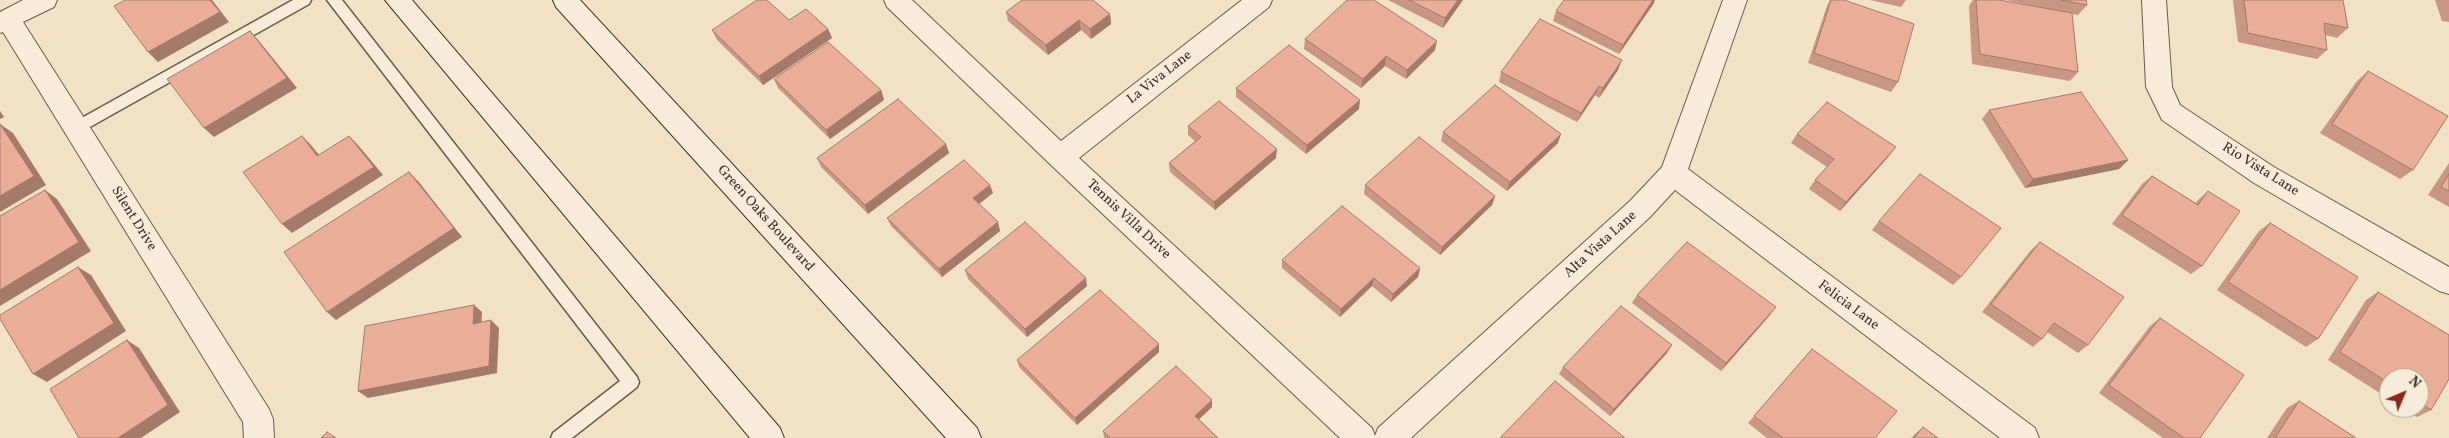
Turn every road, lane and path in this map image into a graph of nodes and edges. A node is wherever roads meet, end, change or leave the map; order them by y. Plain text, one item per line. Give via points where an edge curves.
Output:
1 (46, 0) edge
2 (304, 0) edge
3 (334, 0) edge
4 (397, 0) edge
5 (565, 0) edge
6 (896, 0) edge
7 (1260, 0) edge
8 (1735, 0) edge
9 (2154, 0) edge
10 (4, 21) edge
11 (76, 128) junction
12 (1060, 157) junction
13 (1673, 173) junction
14 (2449, 282) edge
15 (259, 429) edge
16 (559, 438) edge
17 (769, 438) edge
18 (966, 438) edge
19 (1361, 438) edge
20 (1389, 438) edge
21 (2024, 438) edge

1 - 10 street
2 - 11 lane
3 - 16 lane via 630,382
4 - 17 street
5 - 18 street, Green Oaks Boulevard
6 - 12 street, Tennis Villa Drive
7 - 12 street, La Viva Lane
8 - 13 street, Alta Vista Lane
9 - 14 street, Rio Vista Lane via 2159,87 2171,112 2264,175
10 - 11 street, Silent Drive
11 - 15 street, Silent Drive
12 - 19 street, Tennis Villa Drive
13 - 20 street, Alta Vista Lane via 1640,210
13 - 21 street, Felicia Lane

